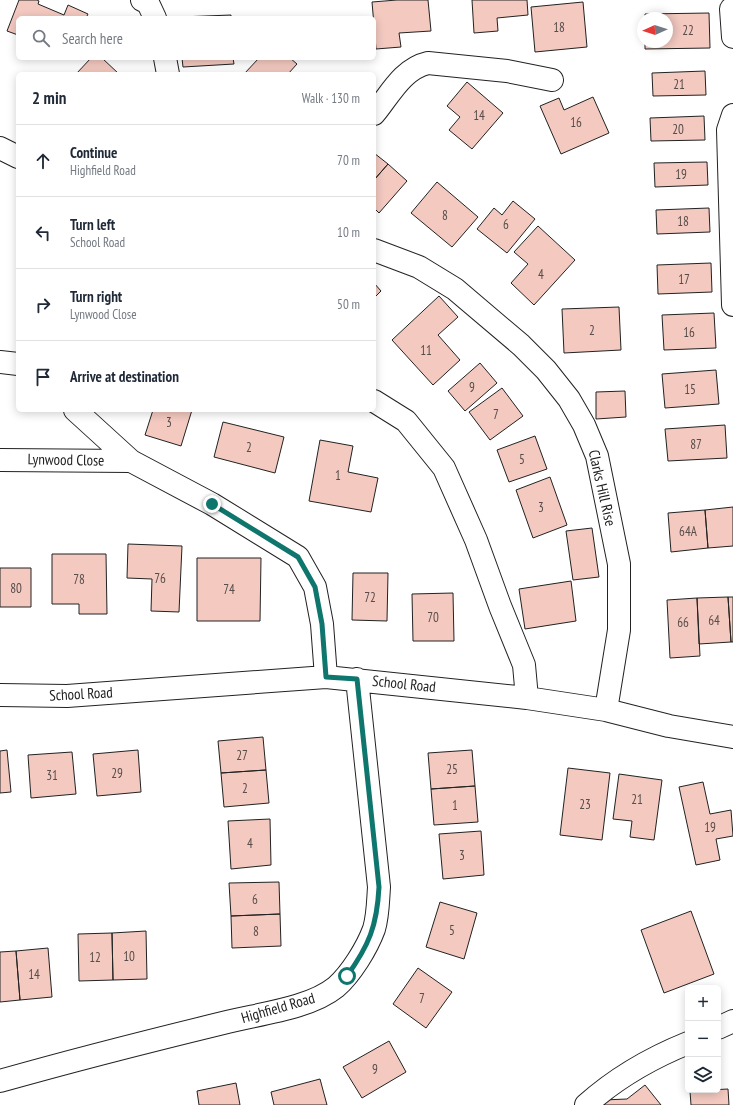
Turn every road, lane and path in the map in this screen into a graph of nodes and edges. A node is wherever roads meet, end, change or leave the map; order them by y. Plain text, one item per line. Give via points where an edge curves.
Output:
1 (142, 0) edge
2 (731, 9) dead end
3 (154, 16) edge
4 (733, 37) edge
5 (165, 60) edge
6 (168, 72) edge
7 (552, 80) dead end
8 (376, 112) edge
9 (733, 115) edge
10 (0, 148) edge
11 (16, 156) edge
12 (376, 251) edge
13 (733, 305) edge
14 (376, 402) edge
15 (77, 412) edge
16 (0, 460) edge
17 (131, 461) junction
18 (326, 677) junction
19 (357, 679) junction
20 (0, 695) edge
21 (527, 698) junction
22 (606, 710) junction
23 (733, 737) edge
24 (733, 1021) edge
25 (721, 1027) edge
26 (685, 1044) edge
27 (0, 1081) edge
28 (586, 1105) edge

1 - 3 street via 148,3
2 - 4 street
5 - 6 street
7 - 8 street via 507,71 428,63 416,66 406,73
9 - 13 street via 728,130
10 - 11 street
12 - 22 street, Clarks Hill Rise via 419,267 455,289 521,345 546,370 569,399 584,425 597,456 619,564 619,630
14 - 21 street via 406,421 444,468 476,540 524,665
15 - 17 street, Lynwood Close
16 - 17 street, Lynwood Close
17 - 18 street, Lynwood Close via 212,504 298,557 315,587 322,624
18 - 19 street, School Road
18 - 20 street, School Road via 67,696
19 - 21 street, School Road
19 - 27 street, Highfield Road via 379,887 374,930 347,976 335,988 300,1004
21 - 22 street, School Road
22 - 23 street, School Road via 669,726
24 - 25 street
26 - 28 street via 660,1055 606,1088

